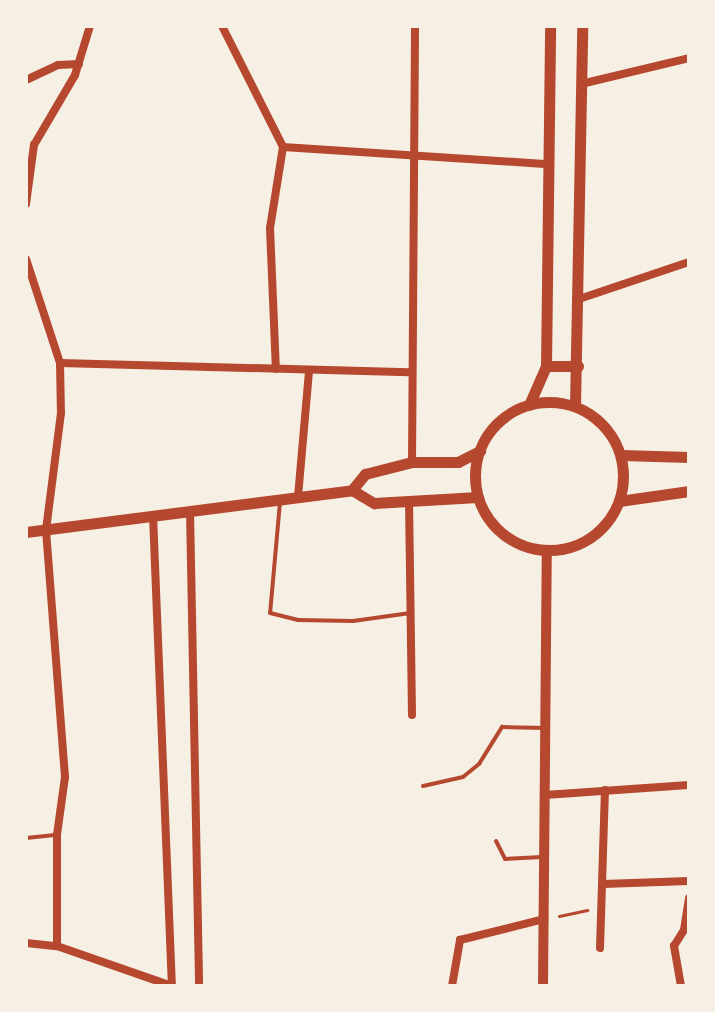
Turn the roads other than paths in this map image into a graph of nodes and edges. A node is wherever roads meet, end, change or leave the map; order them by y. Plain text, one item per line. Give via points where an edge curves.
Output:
1 (90, 26) edge
2 (222, 26) edge
3 (415, 26) edge
4 (550, 26) edge
5 (582, 26) edge
6 (689, 58) edge
7 (79, 64) junction
8 (26, 80) edge
9 (581, 84) junction
10 (283, 147) junction
11 (413, 158) junction
12 (548, 164) junction
13 (26, 204) edge
14 (26, 259) edge
15 (689, 262) edge
16 (579, 299) junction
17 (60, 363) junction
18 (546, 366) junction
19 (578, 366) junction
20 (276, 369) junction
21 (309, 370) junction
22 (409, 372) junction
23 (529, 405) junction
24 (575, 406) junction
25 (480, 451) junction
26 (621, 455) junction
27 (689, 457) edge
28 (412, 462) junction
29 (352, 490) junction
30 (689, 491) edge
31 (298, 497) junction
32 (478, 497) junction
33 (280, 499) junction
34 (409, 500) junction
35 (619, 501) junction
36 (190, 511) junction
37 (153, 515) junction
38 (46, 530) junction
39 (26, 532) edge
40 (547, 550) junction
41 (410, 613) junction
42 (412, 715) dead end
43 (546, 728) junction
44 (689, 785) edge
45 (423, 786) dead end
46 (605, 790) junction
47 (545, 795) junction
48 (57, 835) junction
49 (26, 838) edge
50 (496, 841) dead end
51 (544, 857) junction
52 (689, 881) edge
53 (603, 884) junction
54 (689, 898) edge
55 (544, 919) junction
56 (26, 943) edge
57 (57, 946) junction
58 (600, 948) dead end
59 (172, 986) edge
60 (199, 986) edge
61 (452, 986) edge
62 (543, 986) edge
63 (681, 986) edge

1 - 7 street
2 - 10 street
3 - 11 street
4 - 12 main road
5 - 9 main road
6 - 9 street
7 - 8 street via 58,65
7 - 13 street via 34,145
9 - 16 main road
10 - 11 street
10 - 20 street via 270,228
11 - 12 street
11 - 22 street
12 - 18 main road
14 - 17 street
15 - 16 street
16 - 19 main road
17 - 20 street
17 - 38 street via 61,413
18 - 19 main road
18 - 23 main road
19 - 24 main road
20 - 21 street
21 - 22 street
21 - 31 street
22 - 28 street
23 - 24 main road
23 - 25 main road via 491,430
24 - 26 main road via 595,417
25 - 28 main road via 458,462
25 - 32 main road
26 - 27 main road
26 - 35 main road
28 - 29 main road via 365,474
29 - 31 main road
29 - 34 main road via 374,503
30 - 35 main road
31 - 33 main road
32 - 34 main road
32 - 40 main road via 504,535
33 - 36 main road
33 - 41 lane via 270,613 298,620 353,621
34 - 41 street
35 - 40 main road via 591,537
36 - 37 main road
36 - 60 street
37 - 38 main road
37 - 59 street
38 - 39 main road
38 - 48 street via 65,777
40 - 43 street
41 - 42 street
43 - 45 lane via 502,727 479,764 463,777
43 - 47 street
44 - 46 street
46 - 47 street
46 - 53 street
47 - 51 street
48 - 49 lane
48 - 57 street
50 - 51 lane via 505,859
51 - 55 street
52 - 53 street
53 - 58 street
54 - 63 street via 684,930 674,946
55 - 61 street via 460,940
55 - 62 street
56 - 57 street
57 - 59 street

